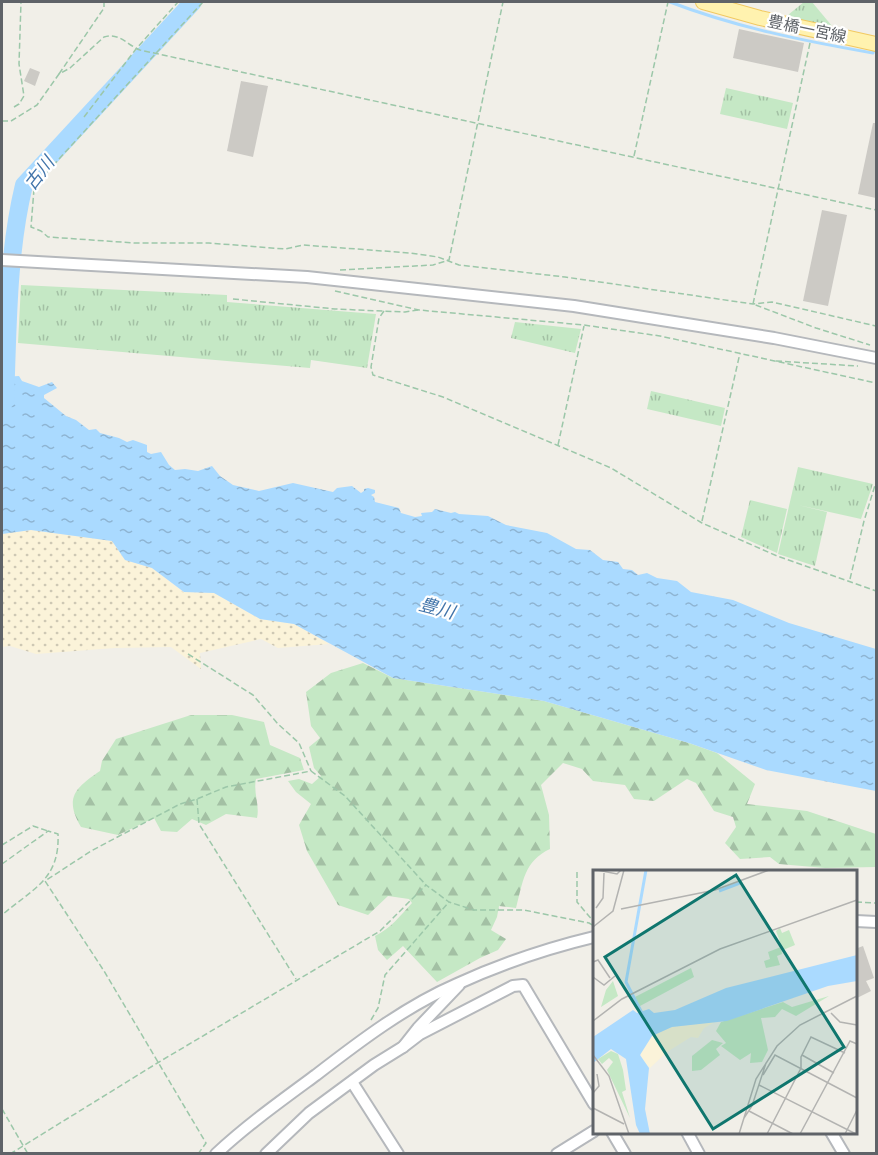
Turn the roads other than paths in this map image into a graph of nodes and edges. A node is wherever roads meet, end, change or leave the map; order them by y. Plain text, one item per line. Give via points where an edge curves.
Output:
1 (703, 2) edge
2 (876, 44) edge
3 (2, 260) edge
4 (876, 358) edge
5 (857, 921) edge
6 (876, 922) edge
7 (593, 936) edge
8 (463, 981) junction
9 (403, 1047) junction
10 (352, 1082) junction
11 (593, 1102) edge
12 (593, 1132) edge
13 (613, 1134) edge
14 (688, 1134) edge
15 (832, 1134) edge
16 (216, 1154) edge
17 (266, 1154) edge
18 (398, 1154) edge
19 (557, 1154) edge
20 (625, 1154) edge
21 (699, 1154) edge
22 (844, 1154) edge

1 - 2 main road, 豊橋一宮線
3 - 4 street via 307,277 562,305
5 - 6 street
7 - 8 street
8 - 9 street
8 - 16 street via 409,1009 359,1042
9 - 10 street
9 - 11 street via 420,1034 513,986 523,985
10 - 17 street via 309,1113
10 - 18 street
12 - 19 street
13 - 20 street
14 - 21 street
15 - 22 street

